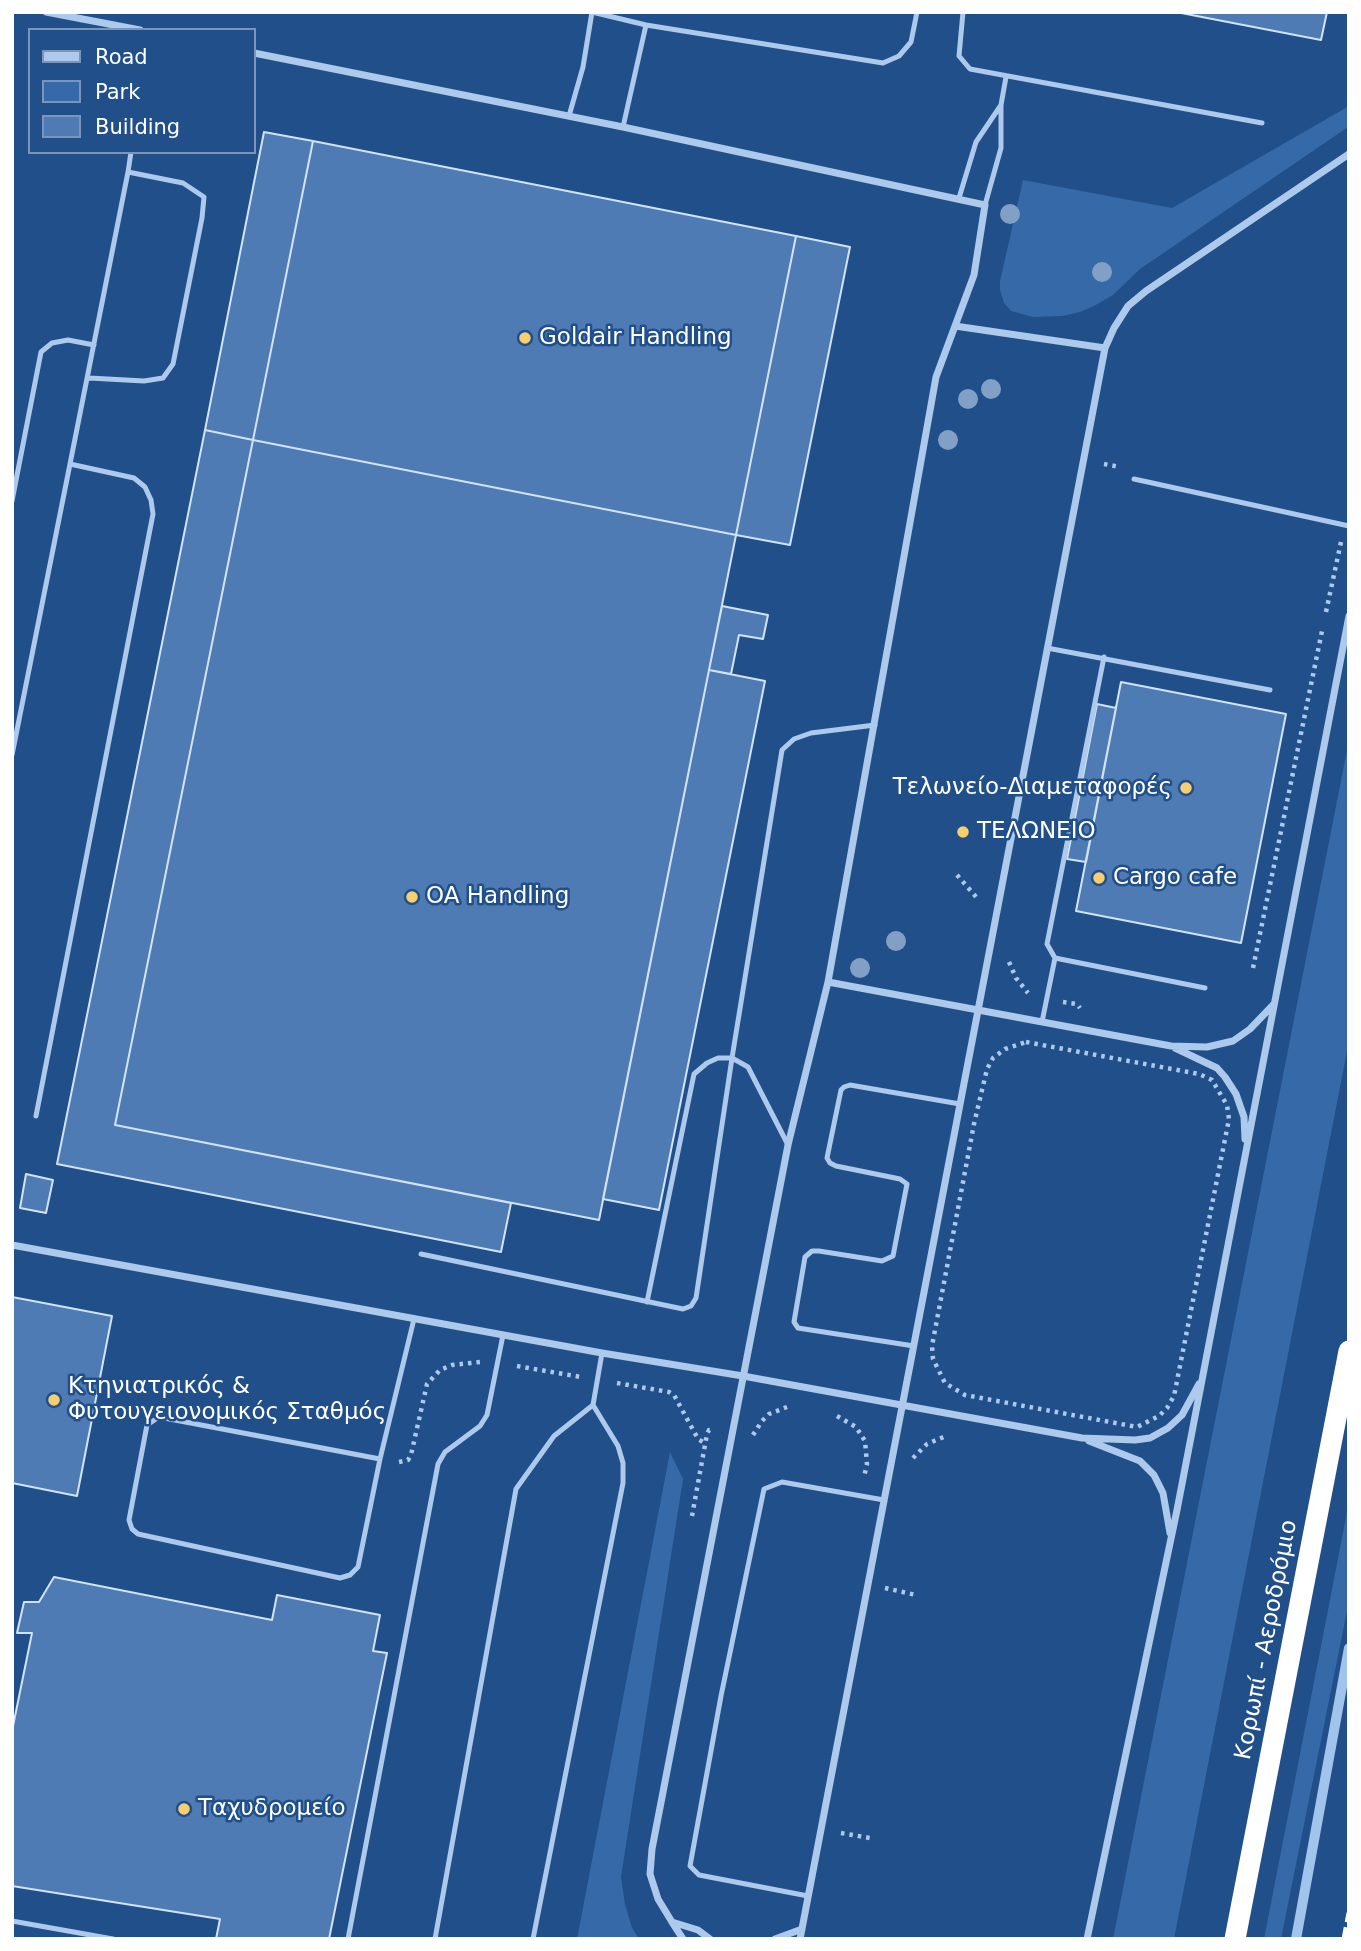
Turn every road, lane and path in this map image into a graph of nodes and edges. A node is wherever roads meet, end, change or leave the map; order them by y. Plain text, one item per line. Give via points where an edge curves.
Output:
1 (46, 12) edge
2 (592, 12) edge
3 (916, 12) edge
4 (963, 12) edge
5 (92, 16) edge
6 (646, 25) junction
7 (133, 28) edge
8 (256, 52) edge
9 (1006, 77) junction
10 (1001, 106) junction
11 (569, 116) junction
12 (1262, 123) dead end
13 (623, 127) junction
14 (131, 154) edge
15 (1349, 154) edge
16 (128, 173) junction
17 (959, 198) junction
18 (985, 205) junction
19 (955, 326) junction
20 (94, 345) junction
21 (1105, 348) junction
22 (89, 378) junction
23 (1106, 452) dead end
24 (70, 464) junction
25 (1104, 464) dead end
26 (1134, 479) dead end
27 (12, 501) edge
28 (1346, 525) edge
29 (1349, 616) edge
30 (1047, 648) junction
31 (1104, 657) junction
32 (1270, 690) dead end
33 (875, 725) junction
34 (12, 755) edge
35 (1055, 958) junction
36 (1009, 961) dead end
37 (1253, 968) dead end
38 (828, 982) junction
39 (1205, 988) dead end
40 (1047, 1000) junction
41 (1274, 1003) junction
42 (978, 1010) junction
43 (1042, 1021) junction
44 (1077, 1028) junction
45 (1171, 1046) junction
46 (1073, 1049) dead end
47 (732, 1058) junction
48 (1220, 1092) dead end
49 (960, 1104) junction
50 (36, 1116) dead end
51 (788, 1145) junction
52 (1245, 1155) junction
53 (12, 1245) edge
54 (421, 1254) dead end
55 (647, 1302) junction
56 (414, 1319) junction
57 (503, 1335) junction
58 (914, 1346) junction
59 (1349, 1351) edge
60 (602, 1353) junction
61 (498, 1362) junction
62 (743, 1376) junction
63 (1202, 1378) junction
64 (598, 1380) junction
65 (903, 1404) junction
66 (593, 1405) junction
67 (797, 1407) dead end
68 (831, 1414) dead end
69 (1160, 1416) dead end
70 (751, 1437) dead end
71 (1082, 1438) junction
72 (706, 1444) dead end
73 (380, 1459) junction
74 (861, 1495) junction
75 (884, 1500) junction
76 (1171, 1537) junction
77 (884, 1588) dead end
78 (916, 1595) dead end
79 (837, 1832) dead end
80 (870, 1838) dead end
81 (808, 1896) junction
82 (12, 1920) edge
83 (672, 1922) junction
84 (802, 1929) junction
85 (113, 1939) edge
86 (348, 1939) edge
87 (435, 1939) edge
88 (533, 1939) edge
89 (683, 1939) edge
90 (710, 1939) edge
91 (775, 1939) edge
92 (800, 1939) edge
93 (1087, 1939) edge
94 (1235, 1939) edge

1 - 5 street
2 - 6 lane
2 - 11 lane
3 - 6 lane via 911,43 899,56 883,63
4 - 9 lane via 959,56 970,69
5 - 7 street
6 - 13 lane
8 - 11 street
9 - 10 lane
9 - 12 lane
10 - 17 lane via 976,142
10 - 18 lane via 1001,148
11 - 13 street
13 - 17 street
14 - 16 lane
15 - 21 street via 1146,290 1128,306
16 - 20 lane
16 - 22 lane via 183,183 204,197 202,218 173,364 163,378
17 - 18 street
18 - 19 street via 974,275
19 - 21 street
19 - 33 street via 936,377
20 - 22 lane
20 - 27 lane via 52,342 41,352
21 - 30 street
22 - 24 lane
23 - 25 path
24 - 34 lane
24 - 50 lane via 134,478 145,487 153,514
26 - 28 lane
28 - 37 path
29 - 41 street
30 - 31 lane
30 - 42 street
31 - 32 lane
31 - 35 lane via 1046,944
33 - 38 street
33 - 47 lane via 811,733 782,750
35 - 39 lane
35 - 40 lane
36 - 40 path via 1022,987
38 - 42 street
38 - 51 street
40 - 43 lane
40 - 44 path via 1080,1006
41 - 45 street via 1233,1041 1207,1047
41 - 52 street
42 - 43 street
42 - 49 street
43 - 44 street
44 - 45 street
44 - 46 path
45 - 52 street via 1226,1077 1244,1117
47 - 51 lane via 748,1067
47 - 55 lane via 718,1058 694,1074
47 - 55 lane via 696,1297 683,1310
48 - 69 path via 1229,1119 1174,1396
49 - 58 street
49 - 58 lane via 850,1085 841,1090 827,1158 830,1163 907,1184 893,1256 882,1261 812,1251 805,1257 794,1322 798,1328
51 - 62 street
52 - 63 street
53 - 56 street
54 - 55 lane
56 - 57 street
56 - 73 lane
57 - 60 street
57 - 61 lane
58 - 65 street
59 - 94 highway, Κορωπί - Αεροδρόμιο
60 - 62 street
60 - 64 lane
61 - 64 path
61 - 73 path via 440,1370 427,1384 411,1455 402,1463
61 - 86 lane via 487,1415 480,1426 445,1452 438,1464
62 - 65 street
62 - 83 street via 652,1849 650,1874
63 - 71 street via 1182,1415 1150,1438
63 - 76 street
64 - 66 lane
64 - 72 path via 669,1392 698,1439
65 - 71 street
65 - 75 street
66 - 87 lane via 554,1436 516,1489
66 - 88 lane via 618,1446 623,1483
67 - 70 path via 769,1414
68 - 74 path via 856,1427 865,1441 867,1464
71 - 76 street via 1140,1461 1154,1475 1163,1493
73 - 73 lane via 159,1417 147,1425 129,1520 138,1534 340,1578 358,1567
74 - 75 lane
74 - 81 lane via 782,1482 764,1489 690,1858 690,1866 699,1875
75 - 81 street
76 - 93 street
77 - 78 path
79 - 80 path
81 - 84 street
82 - 85 lane
83 - 89 street
83 - 90 street
84 - 91 street
84 - 92 street

